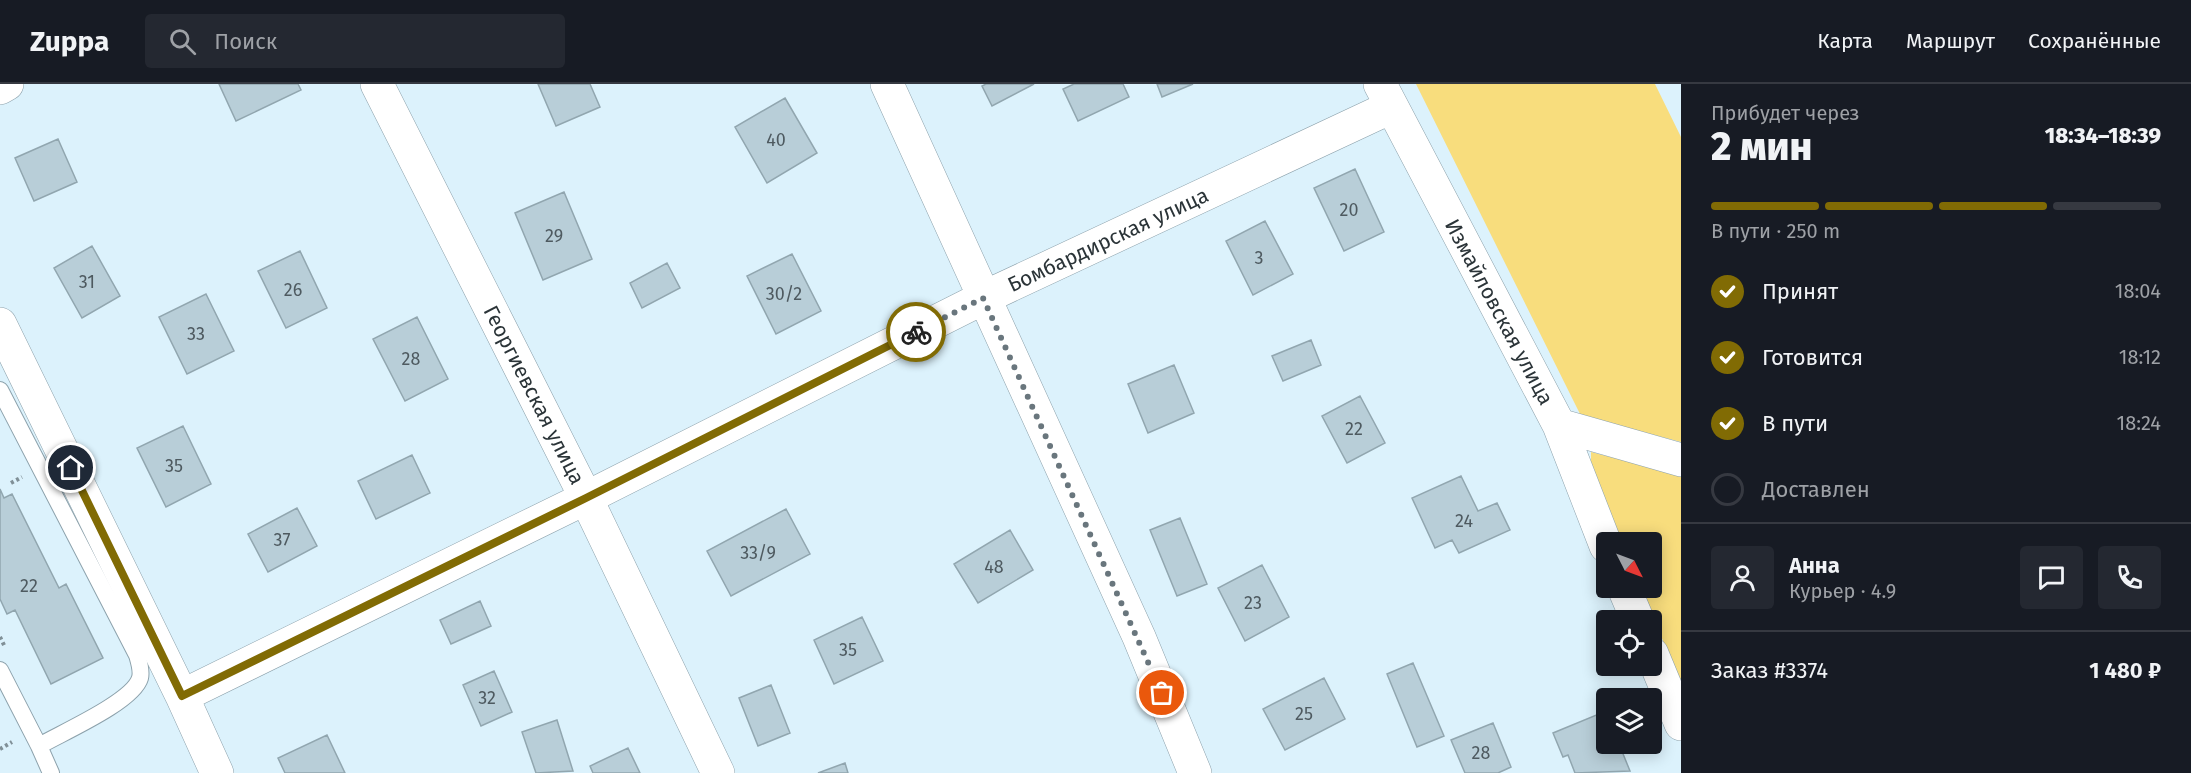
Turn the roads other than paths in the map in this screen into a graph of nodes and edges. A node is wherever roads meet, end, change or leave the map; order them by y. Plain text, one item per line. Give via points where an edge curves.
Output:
1 (7, 84) edge
2 (377, 84) edge
3 (887, 84) edge
4 (0, 87) edge
5 (1386, 95) edge
6 (983, 298) junction
7 (0, 324) edge
8 (0, 390) edge
9 (1559, 425) junction
10 (1681, 460) edge
11 (586, 498) junction
12 (1601, 532) edge
13 (5, 663) edge
14 (1661, 676) edge
15 (182, 696) junction
16 (1681, 724) edge
17 (39, 746) junction
18 (51, 773) edge
19 (217, 773) edge
20 (718, 773) edge
21 (1195, 773) edge

1 - 4 street
2 - 11 street, Георгиевская улица
3 - 6 street
5 - 6 street, Бомбардирская улица
5 - 9 street, Измайловская улица
6 - 11 street, Бомбардирская улица
6 - 21 street via 1139,637
7 - 15 street
8 - 17 lane via 140,666 140,677 127,695
9 - 10 street
9 - 12 street, Измайловская улица
11 - 15 street, Бомбардирская улица
11 - 20 street, Георгиевская улица
13 - 17 lane
14 - 16 street
15 - 19 street
17 - 18 lane

